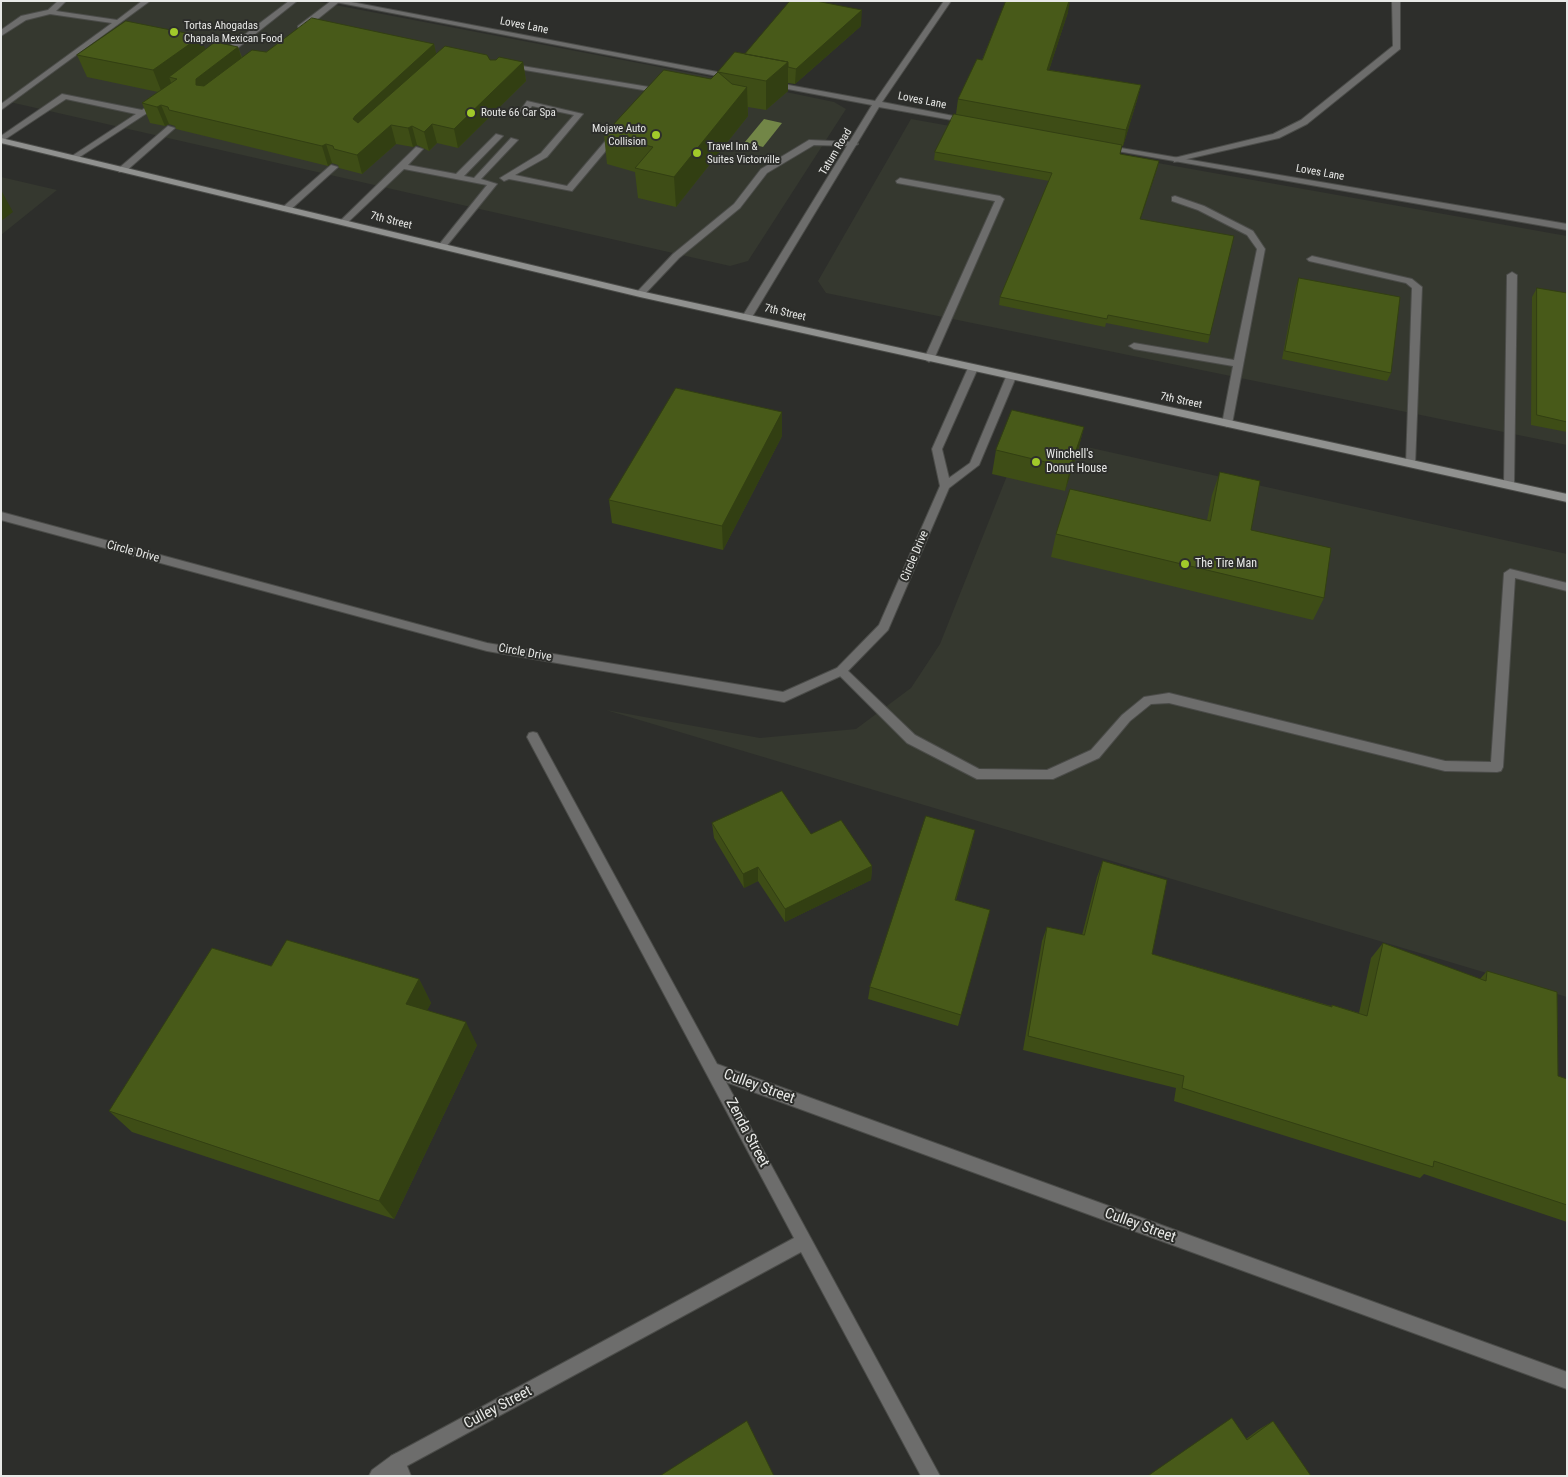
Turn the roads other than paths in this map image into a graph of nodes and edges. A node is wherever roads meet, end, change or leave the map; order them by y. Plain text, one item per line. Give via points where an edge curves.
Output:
1 (63, 1) edge
2 (147, 1) edge
3 (294, 1) edge
4 (334, 1) edge
5 (939, 1) edge
6 (1396, 1) edge
7 (948, 2) edge
8 (50, 12) junction
9 (119, 22) junction
10 (306, 23) junction
11 (316, 26) edge
12 (1, 34) edge
13 (291, 35) edge
14 (216, 60) edge
15 (500, 70) edge
16 (742, 79) edge
17 (761, 82) edge
18 (169, 96) edge
19 (648, 97) edge
20 (877, 104) junction
21 (549, 107) junction
22 (1, 108) edge
23 (524, 111) dead end
24 (144, 113) junction
25 (541, 114) dead end
26 (974, 122) edge
27 (624, 126) edge
28 (171, 128) edge
29 (499, 136) dead end
30 (1, 140) edge
31 (514, 140) dead end
32 (854, 144) junction
33 (1100, 146) edge
34 (419, 149) edge
35 (75, 158) junction
36 (1177, 160) junction
37 (402, 166) junction
38 (334, 167) edge
39 (122, 170) junction
40 (508, 176) junction
41 (458, 177) junction
42 (474, 181) junction
43 (900, 181) dead end
44 (493, 184) junction
45 (1176, 199) dead end
46 (286, 209) junction
47 (342, 222) junction
48 (1567, 227) edge
49 (442, 246) junction
50 (1312, 259) dead end
51 (1512, 275) dead end
52 (640, 294) junction
53 (747, 317) junction
54 (1134, 346) dead end
55 (929, 359) junction
56 (1238, 364) junction
57 (973, 368) junction
58 (1011, 377) junction
59 (1227, 424) junction
60 (1411, 464) junction
61 (945, 486) junction
62 (1509, 486) junction
63 (1567, 498) edge
64 (1, 516) edge
65 (1567, 587) edge
66 (841, 671) junction
67 (533, 737) dead end
68 (713, 1070) junction
69 (805, 1241) junction
70 (1567, 1381) edge
71 (399, 1469) edge
72 (378, 1476) edge
73 (931, 1476) edge

1 - 8 street
2 - 9 street
3 - 14 street
4 - 10 street
4 - 16 street, Loves Lane
5 - 7 street
6 - 36 street via 1397,47 1304,122 1276,136
7 - 20 street, Tatum Road
8 - 9 street
8 - 12 street via 24,18
9 - 22 street
10 - 11 street
10 - 13 street
15 - 19 street via 505,65 655,90
17 - 20 street, Loves Lane
18 - 24 street
20 - 26 street, Loves Lane
20 - 32 street, Tatum Road
21 - 23 street via 530,103
21 - 25 street
21 - 40 street via 579,114 544,155
24 - 30 street via 64,96
24 - 35 street
27 - 40 street via 569,189
28 - 39 street
29 - 41 street
30 - 35 main road, 7th Street
31 - 42 street
32 - 52 street via 812,142 764,171 736,206 676,256
32 - 53 street, Tatum Road
33 - 36 street, Loves Lane
34 - 37 street
35 - 39 main road, 7th Street
36 - 48 street, Loves Lane
37 - 41 street
37 - 47 street
38 - 46 street
39 - 46 main road, 7th Street
40 - 44 street
41 - 42 street
42 - 44 street
43 - 55 street via 1000,199
44 - 49 street
45 - 56 street via 1250,233 1261,249
46 - 47 main road, 7th Street
47 - 49 main road, 7th Street
49 - 52 main road, 7th Street
50 - 60 street via 1409,281 1417,287
51 - 62 street
52 - 53 main road, 7th Street
53 - 55 main road, 7th Street
54 - 56 street
55 - 57 main road, 7th Street
56 - 59 street
57 - 58 main road, 7th Street
57 - 61 street via 938,449
58 - 59 main road, 7th Street
58 - 61 street via 974,465
59 - 60 main road, 7th Street
60 - 62 main road, 7th Street
61 - 66 street, Circle Drive via 884,627
62 - 63 main road, 7th Street
64 - 66 street, Circle Drive via 487,647 784,697
65 - 66 street via 1510,573 1497,767 1445,766 1169,698 1148,700 1126,718 1095,754 1048,775 977,774 911,739
67 - 68 street, Zenda Street
68 - 69 street, Zenda Street
68 - 70 street, Culley Street
69 - 71 street, Culley Street
69 - 73 street, Zenda Street
71 - 72 street, Culley Street

